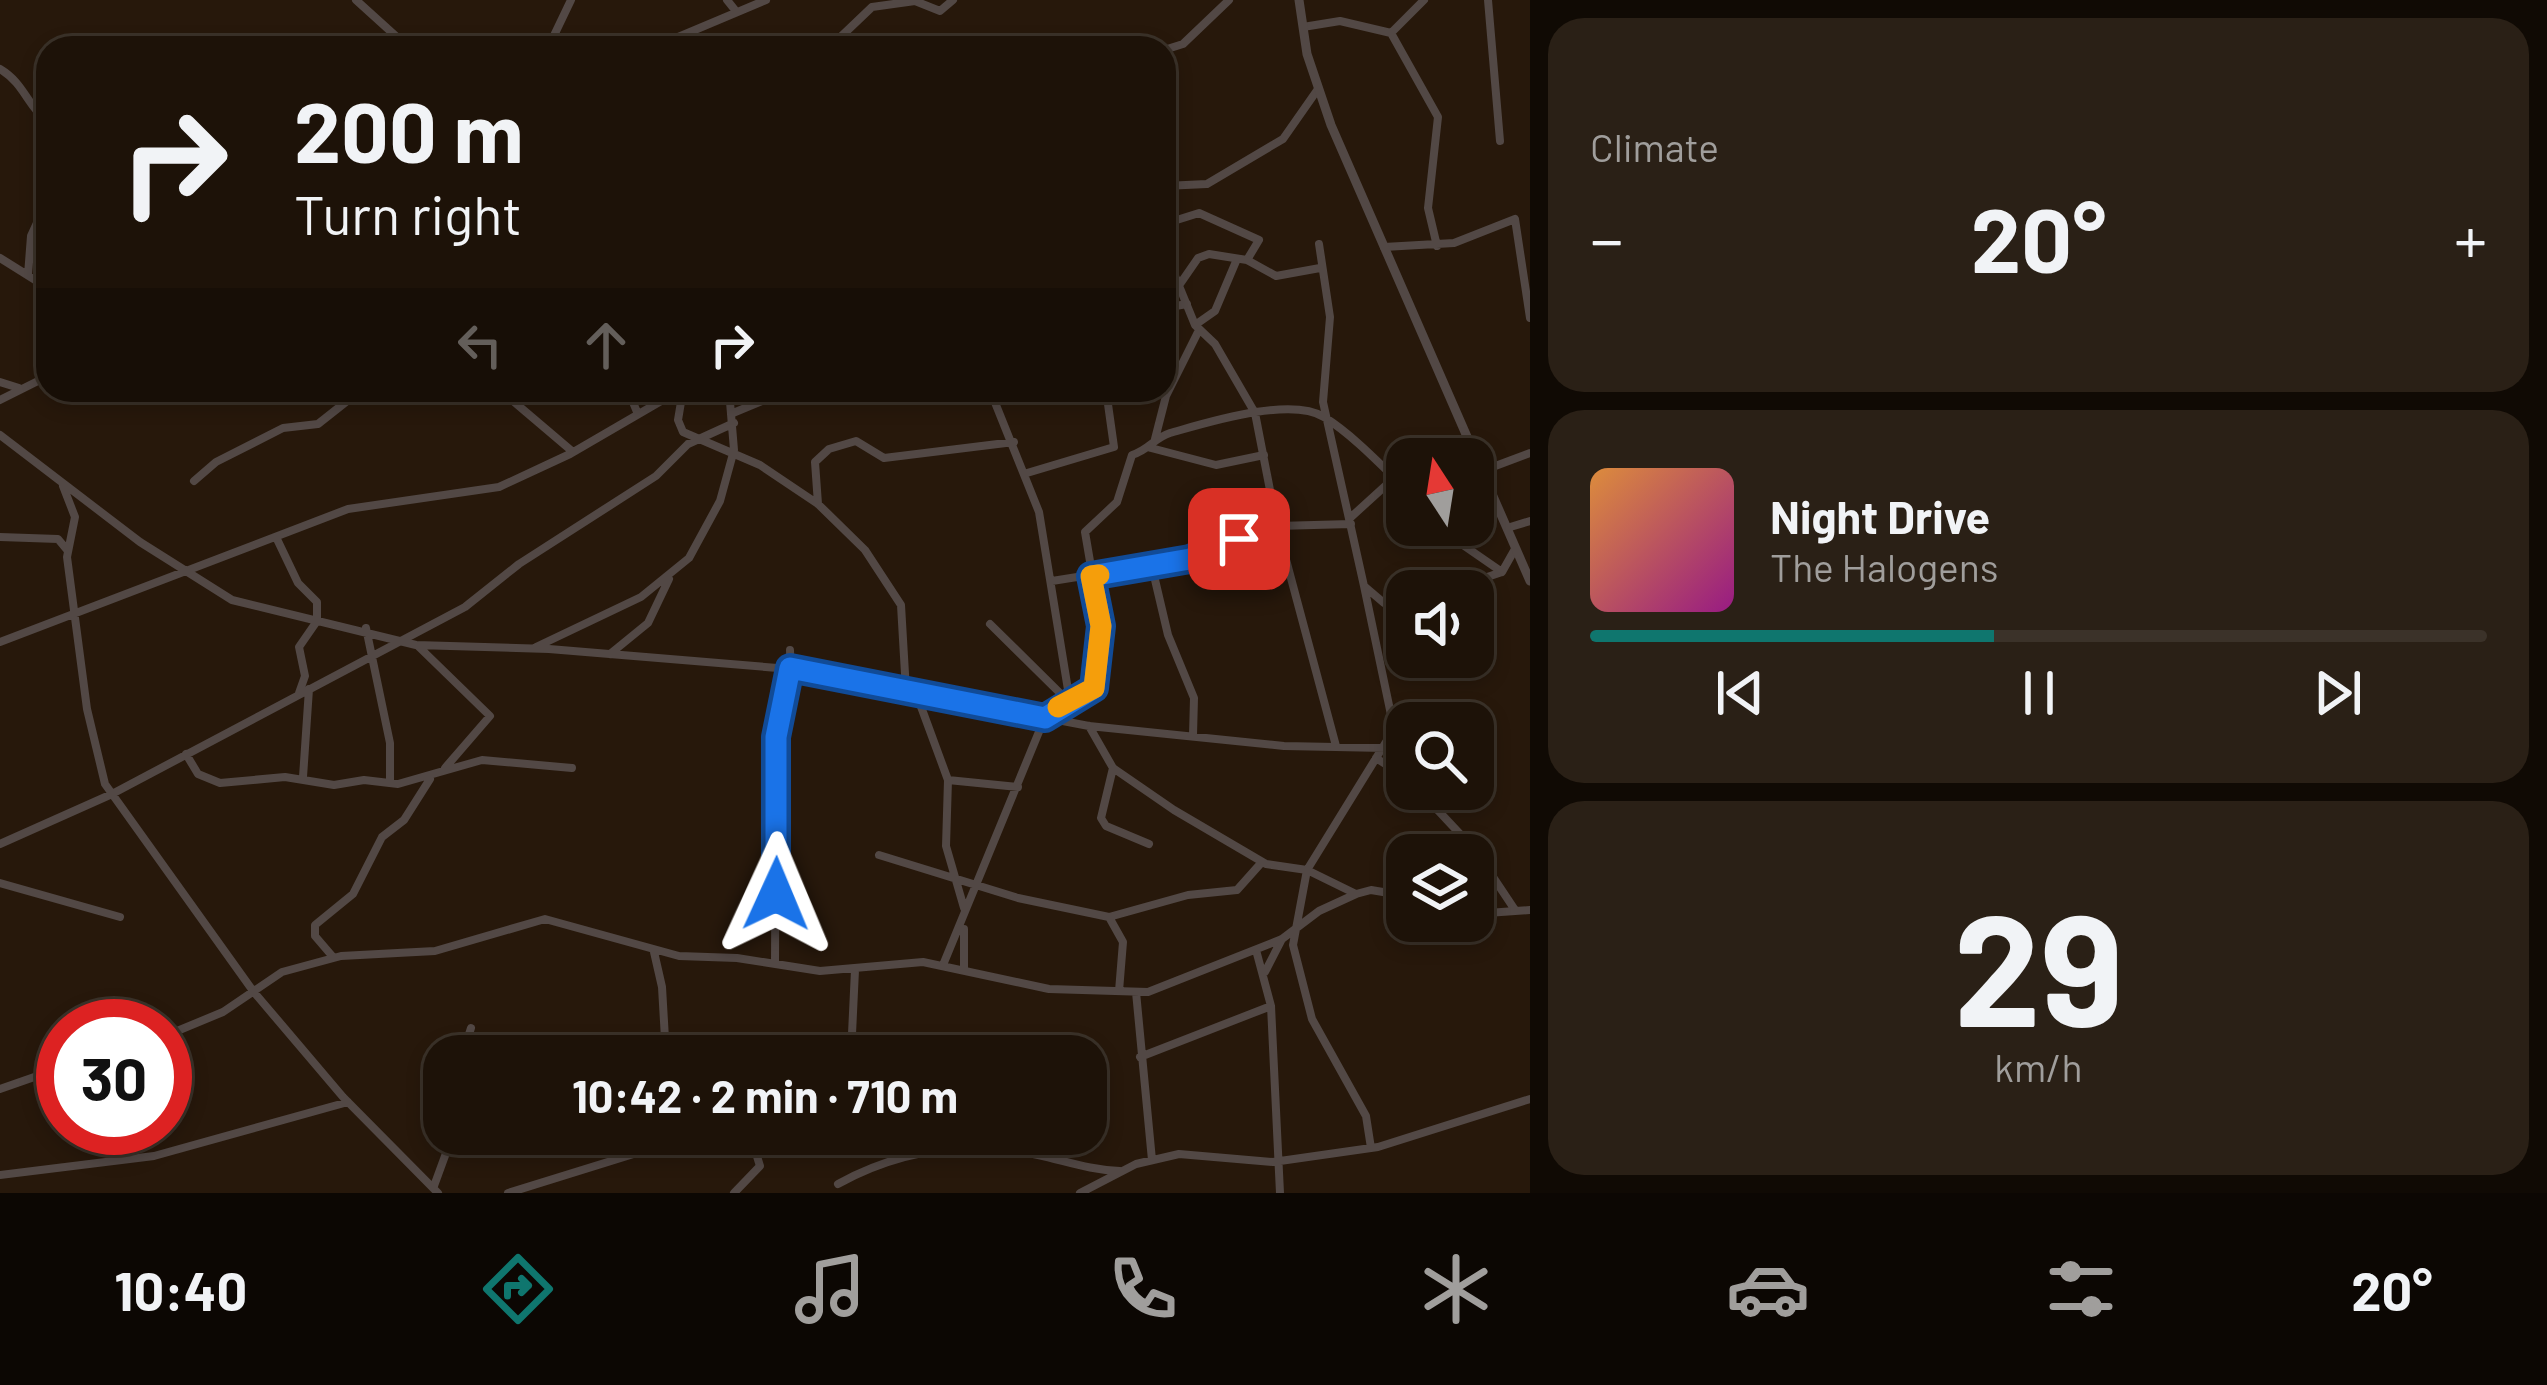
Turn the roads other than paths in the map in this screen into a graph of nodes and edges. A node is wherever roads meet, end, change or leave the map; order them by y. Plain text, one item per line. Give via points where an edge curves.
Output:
1 (356, 0) edge
2 (571, 0) edge
3 (727, 0) edge
4 (766, 0) edge
5 (953, 0) edge
6 (1228, 0) edge
7 (1299, 0) edge
8 (1424, 0) edge
9 (1488, 0) edge
10 (735, 10) junction
11 (1303, 27) junction
12 (1391, 33) junction
13 (396, 36) edge
14 (554, 36) edge
15 (678, 36) edge
16 (842, 36) edge
17 (1176, 46) edge
18 (0, 69) edge
19 (1318, 89) junction
20 (36, 112) edge
21 (1500, 141) dead end
22 (1176, 185) edge
23 (1176, 219) edge
24 (36, 225) edge
25 (1319, 244) dead end
26 (1437, 246) junction
27 (1384, 247) junction
28 (0, 258) edge
29 (1242, 259) junction
30 (1320, 268) junction
31 (28, 275) junction
32 (1176, 275) edge
33 (36, 281) edge
34 (1180, 284) junction
35 (1186, 304) junction
36 (1176, 306) edge
37 (1530, 318) edge
38 (1197, 328) junction
39 (1176, 374) edge
40 (36, 381) edge
41 (0, 382) edge
42 (21, 388) junction
43 (0, 400) edge
44 (346, 402) edge
45 (514, 402) edge
46 (633, 402) edge
47 (658, 402) edge
48 (680, 402) edge
49 (731, 402) edge
50 (765, 402) edge
51 (996, 402) edge
52 (1104, 402) edge
53 (1164, 402) edge
54 (1323, 402) junction
55 (1304, 410) junction
56 (638, 412) junction
57 (1255, 413) junction
58 (734, 418) junction
59 (1325, 418) junction
60 (0, 435) edge
61 (700, 437) junction
62 (1468, 438) edge
63 (1014, 442) junction
64 (1153, 444) junction
65 (734, 450) junction
66 (573, 452) junction
67 (1530, 453) edge
68 (1264, 455) junction
69 (1494, 466) edge
70 (1386, 471) edge
71 (1027, 473) junction
72 (194, 482) dead end
73 (62, 484) junction
74 (1386, 486) edge
75 (1494, 498) edge
76 (818, 504) junction
77 (1530, 520) edge
78 (1350, 521) junction
79 (1277, 526) junction
80 (1507, 528) junction
81 (0, 537) edge
82 (276, 537) junction
83 (1464, 546) edge
84 (1515, 549) junction
85 (68, 551) junction
86 (1152, 567) junction
87 (186, 570) junction
88 (673, 572) junction
89 (1502, 572) junction
90 (1494, 575) edge
91 (1091, 576) junction
92 (1530, 580) edge
93 (1052, 581) junction
94 (1364, 586) junction
95 (1386, 603) edge
96 (76, 615) junction
97 (317, 621) junction
98 (990, 624) dead end
99 (366, 628) junction
100 (403, 641) junction
101 (0, 642) edge
102 (416, 644) junction
103 (535, 648) junction
104 (790, 650) dead end
105 (609, 655) junction
106 (371, 658) junction
107 (790, 668) junction
108 (304, 691) junction
109 (911, 692) junction
110 (1070, 702) junction
111 (1391, 702) edge
112 (1045, 718) junction
113 (1089, 726) junction
114 (1192, 735) junction
115 (1336, 746) junction
116 (1386, 748) joint
117 (186, 754) junction
118 (1376, 758) junction
119 (1386, 764) edge
120 (572, 768) dead end
121 (1113, 768) junction
122 (435, 776) junction
123 (304, 777) junction
124 (948, 780) junction
125 (390, 783) junction
126 (1018, 787) junction
127 (112, 794) junction
128 (1438, 810) edge
129 (2, 841) edge
130 (1149, 844) dead end
131 (879, 855) dead end
132 (1262, 862) junction
133 (1307, 870) junction
134 (952, 879) junction
135 (0, 883) edge
136 (973, 883) junction
137 (1386, 892) edge
138 (1357, 894) junction
139 (1515, 910) junction
140 (1530, 910) edge
141 (1494, 912) edge
142 (1124, 913) junction
143 (120, 916) dead end
144 (1109, 917) junction
145 (964, 918) junction
146 (1294, 930) junction
147 (1120, 932) junction
148 (1282, 938) junction
149 (1256, 950) junction
150 (653, 951) junction
151 (333, 957) junction
152 (775, 964) junction
153 (943, 965) junction
154 (854, 970) junction
155 (964, 970) junction
156 (1264, 973) junction
157 (1119, 991) junction
158 (253, 992) junction
159 (1136, 992) junction
160 (1271, 1006) junction
161 (192, 1026) edge
162 (471, 1028) dead end
163 (469, 1035) edge
164 (665, 1035) edge
165 (852, 1035) edge
166 (1141, 1057) junction
167 (36, 1076) edge
168 (0, 1089) edge
169 (1530, 1099) edge
170 (348, 1102) junction
171 (1371, 1148) junction
172 (447, 1155) edge
173 (630, 1155) edge
174 (757, 1155) edge
175 (911, 1155) edge
176 (1011, 1155) edge
177 (1152, 1160) junction
178 (1280, 1162) junction
179 (1122, 1171) junction
180 (0, 1175) edge
181 (747, 1184) junction
182 (838, 1184) dead end
183 (436, 1190) edge
184 (508, 1193) edge
185 (724, 1193) edge
186 (734, 1193) edge
187 (1080, 1193) edge
188 (1280, 1193) edge

1 - 13 street
2 - 14 street
3 - 10 street
4 - 10 street
5 - 16 street via 940,11 915,1 872,7
6 - 17 street
7 - 11 street
8 - 12 street
9 - 21 street
10 - 15 street
11 - 12 street via 1340,21
11 - 19 street
12 - 26 street via 1438,117 1428,208
18 - 20 street via 28,92
19 - 22 street via 1283,139 1207,184
19 - 27 street
23 - 29 street via 1193,213 1250,233 1259,240
24 - 31 street
25 - 30 street
26 - 27 street
26 - 37 street via 1515,219
27 - 62 street
28 - 31 street
29 - 30 street via 1276,276
29 - 34 street via 1198,258
29 - 38 street
30 - 54 street via 1330,316
31 - 33 street
32 - 34 street
34 - 35 street
35 - 36 street
35 - 38 street
38 - 39 street
38 - 57 street
40 - 42 street
41 - 42 street
42 - 43 street
44 - 72 street via 318,424 283,428 216,462
45 - 66 street
46 - 56 street
47 - 56 street
48 - 61 street via 678,420 688,436
49 - 58 street
50 - 58 street
51 - 63 street
52 - 71 street via 1114,447
53 - 64 street
54 - 55 street
54 - 59 street
55 - 57 street
55 - 59 street
56 - 66 street
57 - 64 street
57 - 68 street
58 - 61 street
58 - 65 street
59 - 70 street
59 - 78 street
60 - 73 street
61 - 65 street
61 - 100 street via 466,607
63 - 71 street
63 - 76 street via 898,457 874,455 856,441 829,449 815,462
64 - 68 street via 1216,465
64 - 91 street via 1132,455 1117,502 1085,529
65 - 76 street
65 - 88 street via 720,501
66 - 82 street via 488,491 388,499
67 - 69 street
68 - 79 street
71 - 93 street
73 - 85 street via 75,517
73 - 87 street
74 - 78 street
75 - 80 street
76 - 109 street via 897,595
77 - 80 street
78 - 79 street
78 - 94 street
79 - 86 street
79 - 115 street
80 - 84 street
81 - 85 street via 58,539
82 - 87 street
82 - 97 street via 298,583 314,595
83 - 89 street
84 - 89 street
84 - 92 street
85 - 96 street
86 - 91 street
86 - 114 street via 1168,635 1195,698
87 - 96 street
87 - 97 street via 238,602
88 - 103 street via 641,597
88 - 105 street via 640,634
89 - 90 street
91 - 93 street
91 - 110 street via 1101,626 1094,688
93 - 110 street
94 - 95 street
94 - 111 street
96 - 101 street
96 - 127 street via 94,757
97 - 99 street
97 - 108 street via 299,647
98 - 110 street
99 - 100 street
99 - 106 street
100 - 102 street
100 - 106 street
102 - 103 street
102 - 122 street via 490,716
103 - 105 street
104 - 107 street
105 - 107 street
106 - 108 street
106 - 125 street via 390,743
107 - 109 street
107 - 152 street via 776,737
108 - 117 street
108 - 123 street
109 - 112 street
109 - 124 street
110 - 112 street
112 - 113 street
112 - 126 street
113 - 114 street
113 - 121 street
114 - 115 street
115 - 116 street
116 - 118 street
117 - 123 street via 198,774 220,784
117 - 127 street
118 - 119 street
118 - 133 street
120 - 122 street via 482,760
121 - 130 street via 1102,818
121 - 132 street
122 - 125 street
122 - 151 street via 382,837 353,894 315,925
123 - 125 street
124 - 126 street
124 - 134 street
126 - 136 street
127 - 129 street
127 - 158 street
128 - 139 street
131 - 134 street
132 - 133 street
132 - 142 street via 1237,890
133 - 138 street
133 - 146 street
134 - 136 street
134 - 145 street
135 - 143 street
136 - 144 street
136 - 145 street
137 - 138 street
138 - 146 street
139 - 140 street
139 - 141 street
142 - 144 street
142 - 147 street
144 - 147 street
145 - 153 street
145 - 155 street
146 - 148 street
146 - 171 street via 1312,1019 1366,1116
147 - 157 street
148 - 149 street
148 - 156 street
149 - 156 street
149 - 159 street via 1169,987
150 - 151 street via 545,919 435,951
150 - 152 street
150 - 164 street
151 - 158 street via 282,971
152 - 154 street
153 - 154 street
153 - 155 street
154 - 165 street
155 - 157 street via 1049,989
156 - 160 street
157 - 159 street
158 - 161 street
158 - 170 street
159 - 166 street
160 - 166 street
160 - 178 street
162 - 163 street
166 - 177 street
167 - 168 street
169 - 171 street
170 - 180 street via 188,1149
170 - 183 street
171 - 178 street
172 - 183 street
173 - 184 street
174 - 181 street via 760,1166
175 - 182 street
176 - 179 street
177 - 178 street via 1179,1154
177 - 179 street
178 - 188 street
179 - 187 street
181 - 185 street
181 - 186 street

